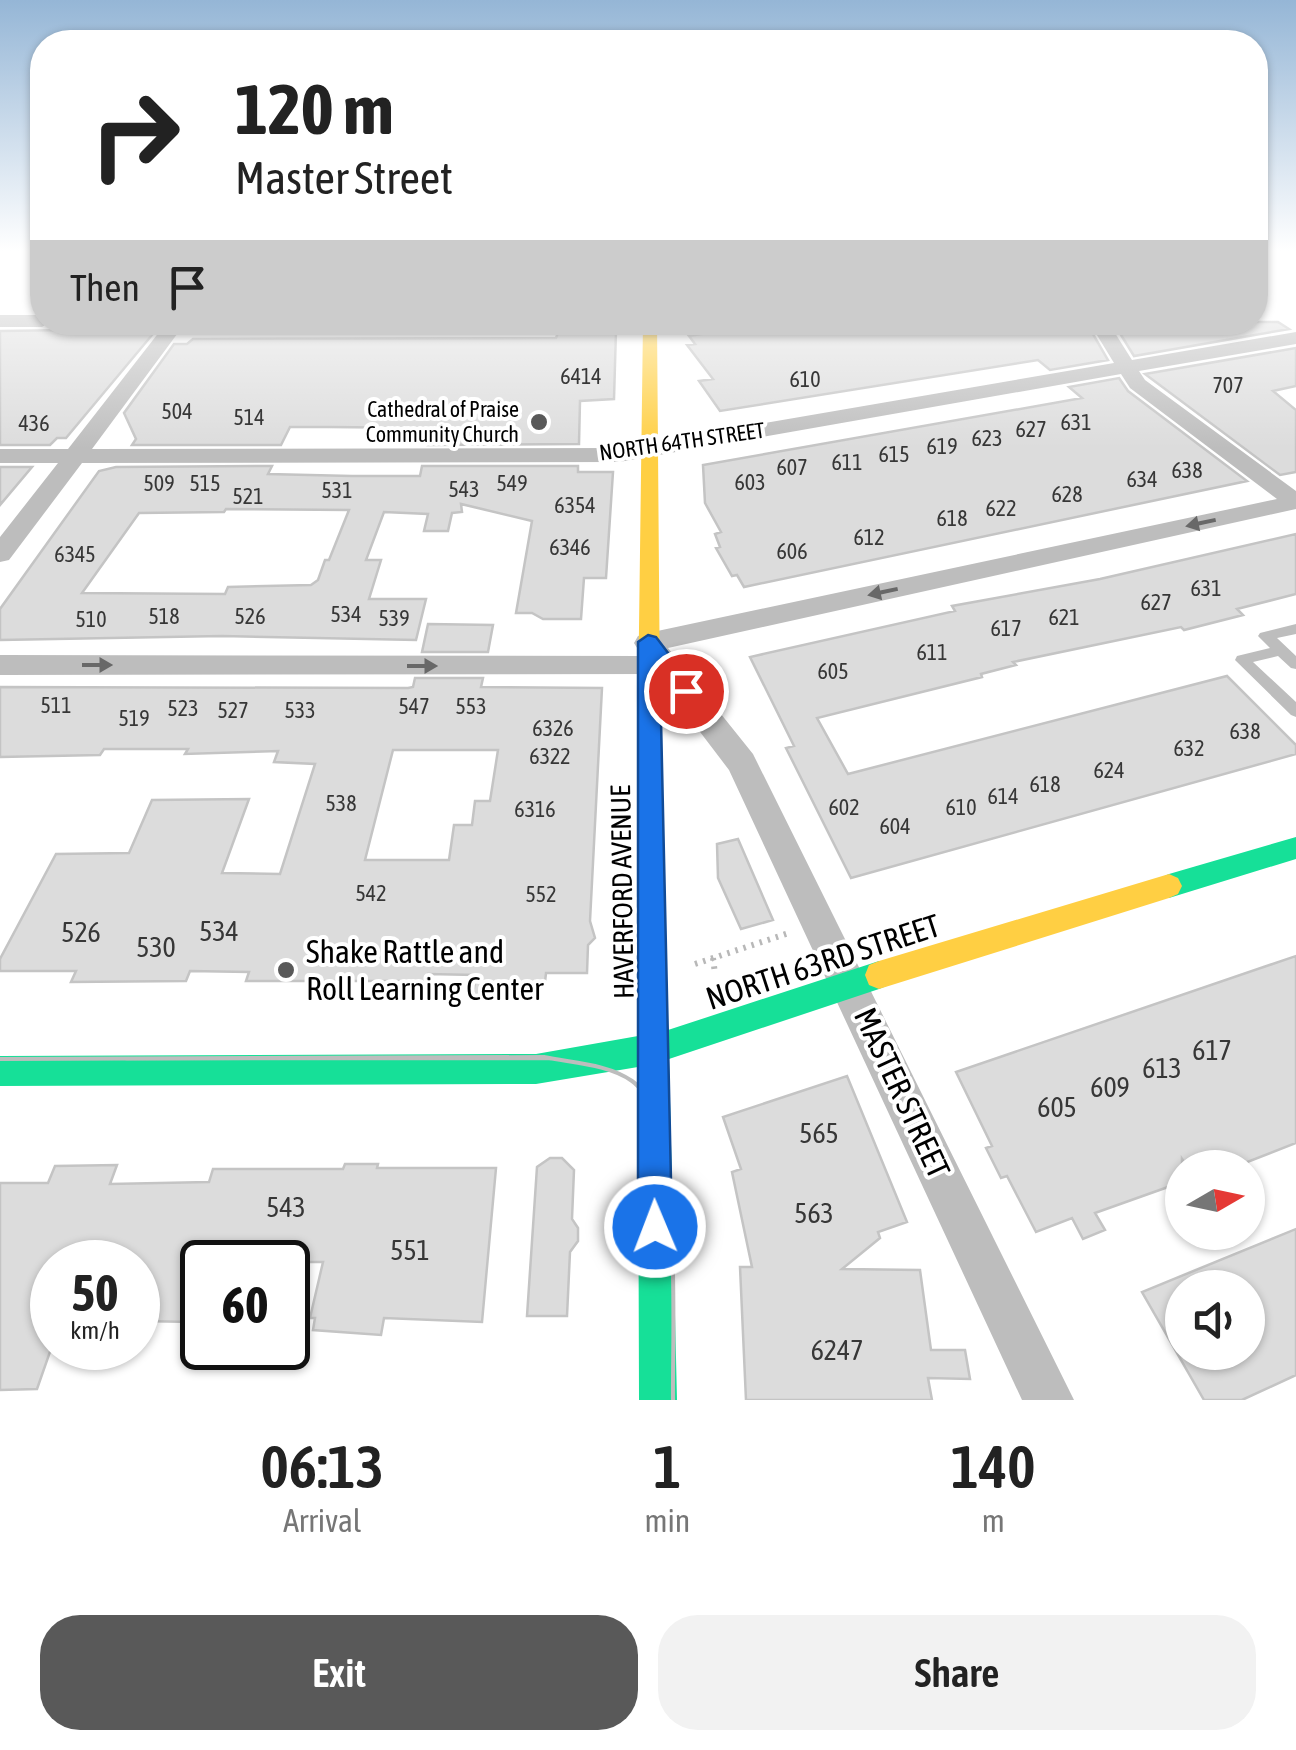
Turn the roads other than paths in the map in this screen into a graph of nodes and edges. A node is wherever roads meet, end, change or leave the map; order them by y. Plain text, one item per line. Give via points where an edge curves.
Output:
1 (0, 321) edge
2 (30, 321) edge
3 (167, 335) edge
4 (652, 335) edge
5 (1107, 335) edge
6 (1296, 338) edge
7 (1127, 366) junction
8 (649, 449) junction
9 (0, 456) edge
10 (74, 456) junction
11 (1296, 502) edge
12 (0, 554) edge
13 (1296, 629) edge
14 (1280, 650) junction
15 (648, 654) junction
16 (1296, 664) edge
17 (0, 665) edge
18 (1295, 708) edge
19 (1296, 848) edge
20 (851, 984) junction
21 (653, 1052) junction
22 (0, 1070) edge
23 (658, 1400) edge
24 (1048, 1400) edge

1 - 2 street
3 - 10 street
4 - 8 main road, HAVERFORD AVENUE
5 - 7 street
6 - 7 street, NORTH 64TH STREET
7 - 8 street, NORTH 64TH STREET
7 - 11 street via 1137,384
8 - 10 street, NORTH 64TH STREET via 619,455
8 - 15 main road, HAVERFORD AVENUE
9 - 10 street, NORTH 64TH STREET
10 - 12 street
11 -> 15 street
13 - 14 lane via 1265,636
14 - 16 lane
14 - 18 lane via 1242,660
17 -> 15 street
15 - 20 street, MASTER STREET via 742,764
15 - 21 main road, HAVERFORD AVENUE
19 - 20 main road, NORTH 63RD STREET
20 - 21 main road, NORTH 63RD STREET
20 - 24 street, MASTER STREET
21 - 22 main road, NORTH 63RD STREET via 536,1069
21 - 23 main road, HAVERFORD AVENUE

